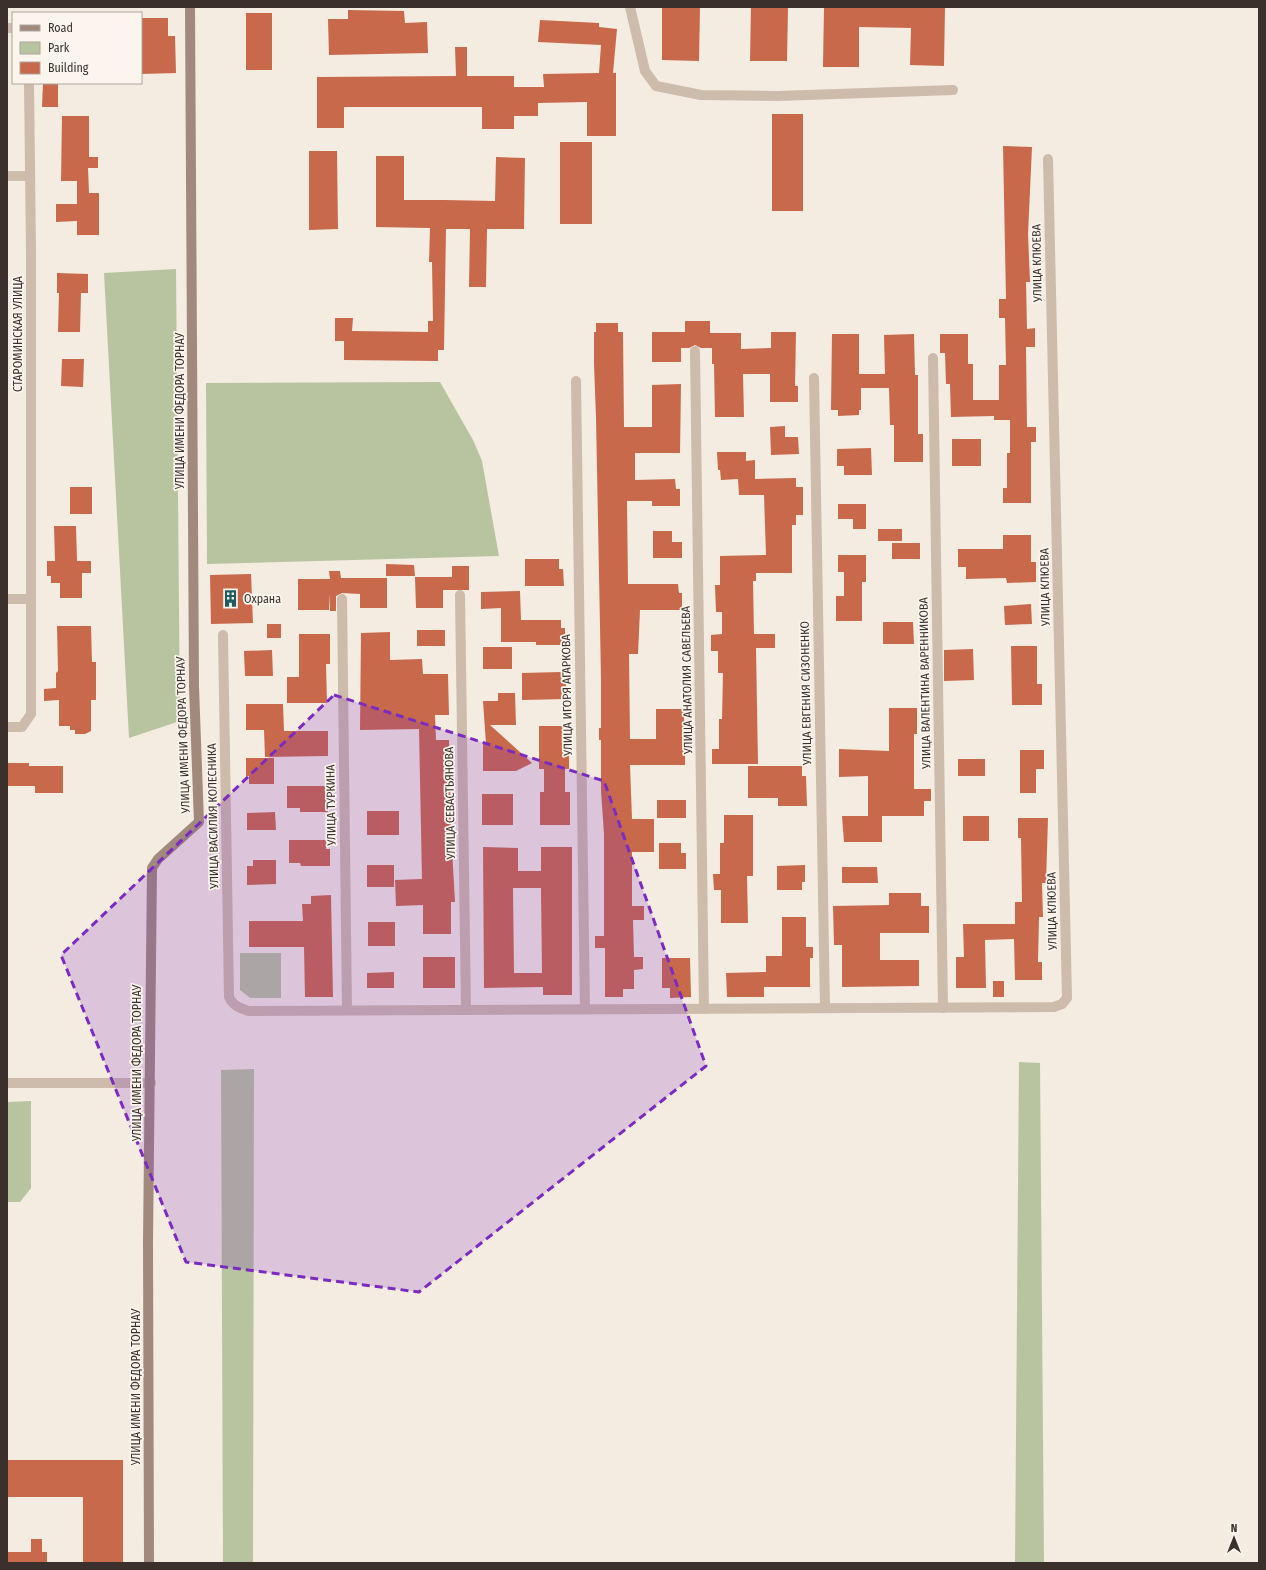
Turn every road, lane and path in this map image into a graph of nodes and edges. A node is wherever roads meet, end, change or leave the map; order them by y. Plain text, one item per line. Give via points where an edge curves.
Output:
1 (190, 7) edge
2 (630, 7) edge
3 (29, 84) edge
4 (953, 90) dead end
5 (1048, 159) dead end
6 (7, 176) edge
7 (30, 176) junction
8 (695, 351) dead end
9 (933, 358) dead end
10 (814, 378) dead end
11 (576, 381) dead end
12 (460, 595) dead end
13 (7, 599) edge
14 (30, 599) junction
15 (342, 599) dead end
16 (223, 634) dead end
17 (7, 727) edge
18 (825, 1008) junction
19 (943, 1008) junction
20 (584, 1009) junction
21 (704, 1009) junction
22 (347, 1010) junction
23 (466, 1010) junction
24 (7, 1083) edge
25 (151, 1083) junction
26 (149, 1563) edge

1 - 25 street, УЛИЦА ИМЕНИ ФЕДОРА ТОРНАУ via 194,687 199,822 158,859 152,868
2 - 4 street via 645,71 656,86 701,95 778,96
3 - 7 street, СТАРОМИНСКАЯ УЛИЦА
5 - 19 street, УЛИЦА КЛЮЕВА via 1067,998 1062,1004 1054,1007
6 - 7 street
7 - 14 street, СТАРОМИНСКАЯ УЛИЦА
8 - 21 street, УЛИЦА АНАТОЛИЯ САВЕЛЬЕВА
9 - 19 street, УЛИЦА ВАЛЕНТИНА ВАРЕННИКОВА
10 - 18 street, УЛИЦА ЕВГЕНИЯ СИЗОНЕНКО
11 - 20 street, УЛИЦА ИГОРЯ АГАРКОВА
12 - 23 street, УЛИЦА СЕВАСТЬЯНОВА
13 - 14 street
14 - 17 street, СТАРОМИНСКАЯ УЛИЦА via 31,714 22,727
15 - 22 street, УЛИЦА ТУРКИНА
16 - 22 street, УЛИЦА ВАСИЛИЯ КОЛЕСНИКА via 229,997 232,1004 249,1011
18 - 19 street
18 - 21 street
20 - 21 street
20 - 23 street
22 - 23 street
24 - 25 street
25 - 26 street, УЛИЦА ИМЕНИ ФЕДОРА ТОРНАУ via 148,1242

